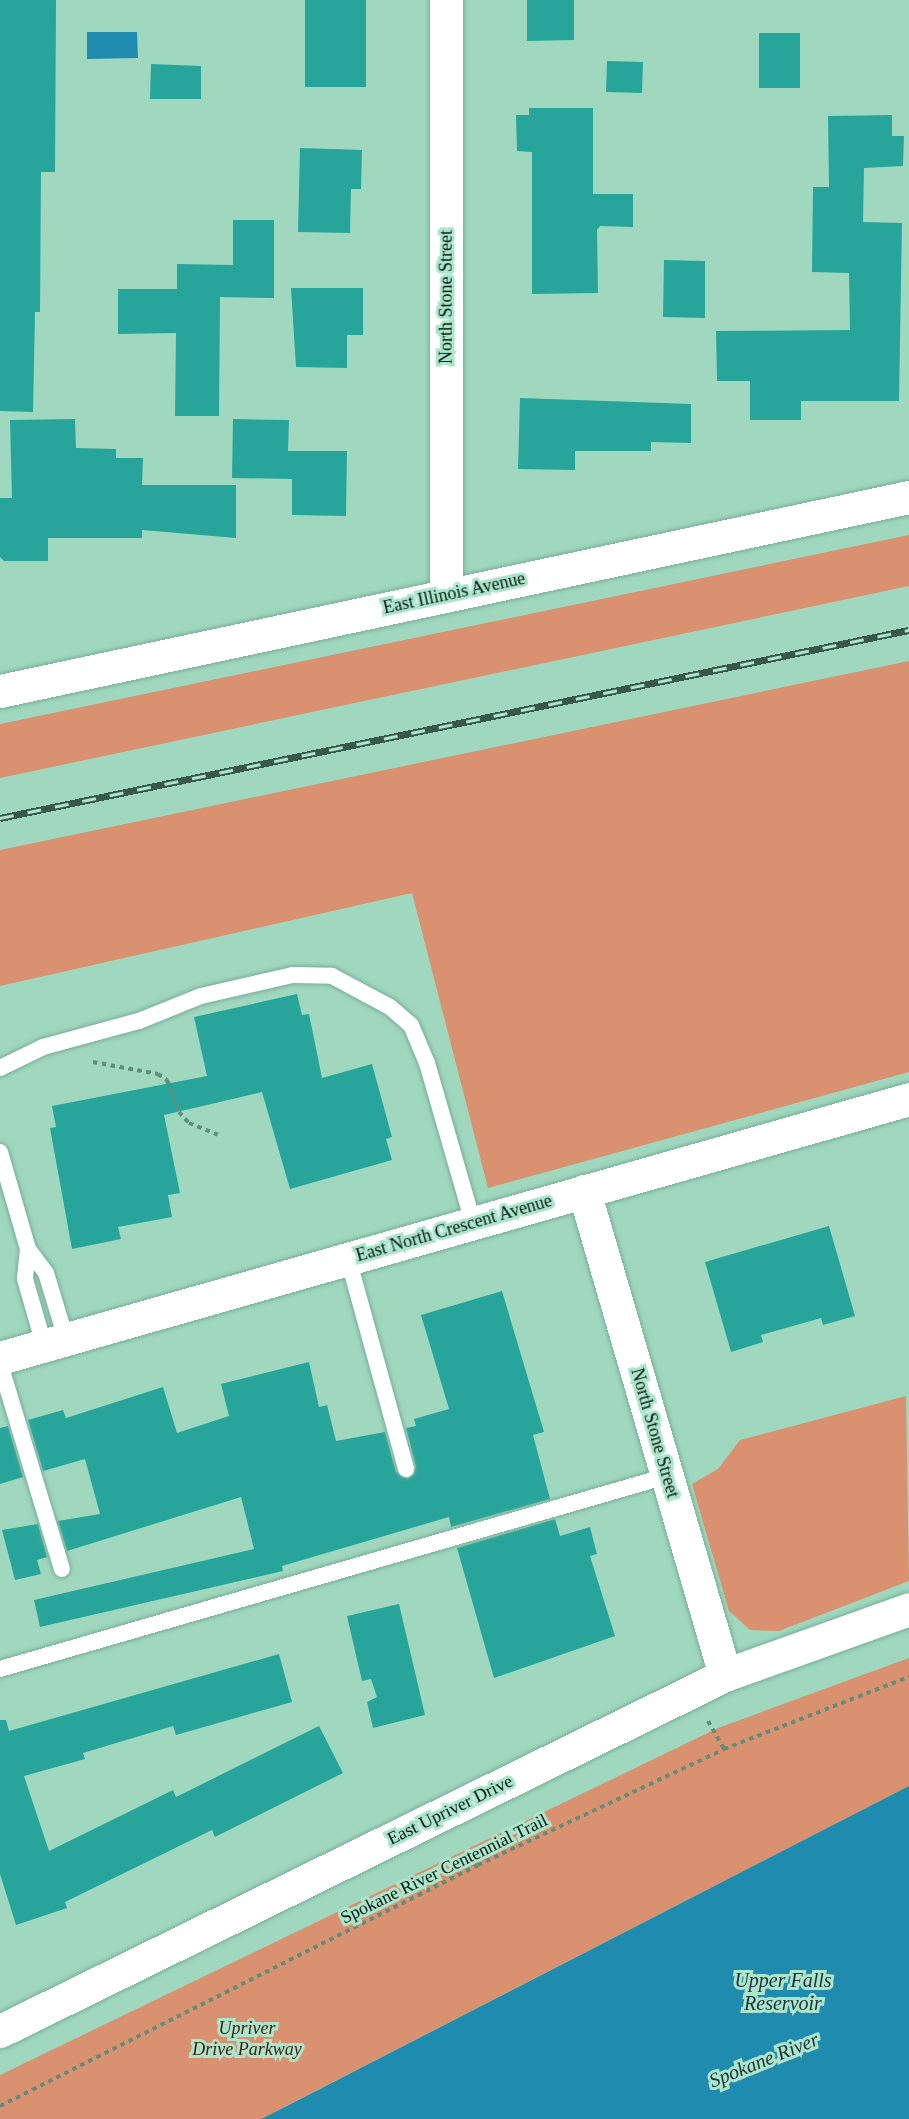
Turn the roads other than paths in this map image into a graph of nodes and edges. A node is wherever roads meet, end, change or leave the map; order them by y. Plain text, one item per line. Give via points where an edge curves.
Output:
1 (446, 0) edge
2 (909, 497) edge
3 (446, 594) junction
4 (0, 691) edge
5 (0, 1068) edge
6 (909, 1099) edge
7 (0, 1152) edge
8 (584, 1191) junction
9 (473, 1222) junction
10 (28, 1249) junction
11 (348, 1258) junction
12 (55, 1342) junction
13 (0, 1358) edge
14 (0, 1364) edge
15 (406, 1469) dead end
16 (667, 1476) junction
17 (62, 1569) dead end
18 (909, 1609) edge
19 (0, 1669) edge
20 (725, 1675) junction
21 (0, 2031) edge

1 - 3 street, North Stone Street
2 - 3 street, East Illinois Avenue
3 - 4 street, East Illinois Avenue
5 - 9 lane via 56,1044 224,990 307,973 342,980 403,1016 418,1036
6 - 8 street, East North Crescent Avenue
7 - 10 lane
8 - 9 street, East North Crescent Avenue
8 - 16 street, North Stone Street
9 - 11 street, East North Crescent Avenue
10 - 12 lane via 46,1273
10 - 12 lane via 25,1279
11 - 12 street, East North Crescent Avenue
11 - 15 lane
12 - 13 street, East North Crescent Avenue
14 - 17 lane
16 - 19 lane
16 - 20 street, North Stone Street
18 - 20 street, East Upriver Drive
20 - 21 street, East Upriver Drive

